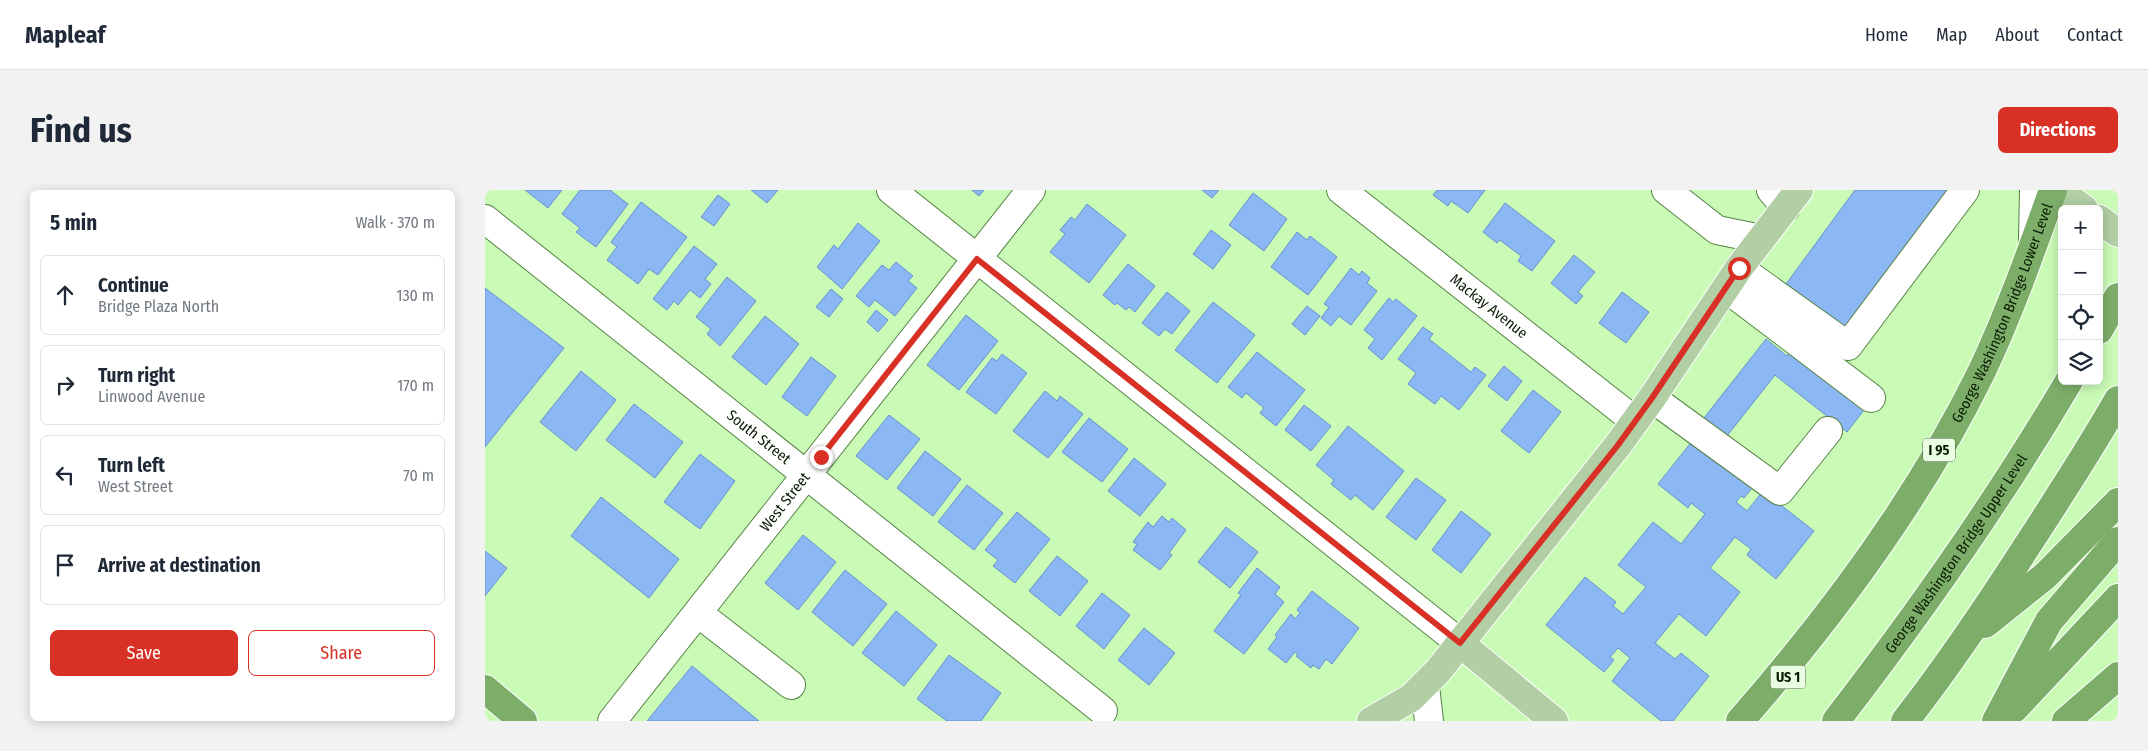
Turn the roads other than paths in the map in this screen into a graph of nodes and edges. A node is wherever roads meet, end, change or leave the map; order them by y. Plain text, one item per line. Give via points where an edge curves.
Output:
1 (891, 190) edge
2 (1031, 190) edge
3 (1341, 190) edge
4 (1666, 190) edge
5 (1965, 190) edge
6 (2034, 190) edge
7 (2053, 190) edge
8 (2059, 190) edge
9 (2068, 190) edge
10 (1786, 196) edge
11 (2080, 205) edge
12 (485, 219) edge
13 (2103, 222) edge
14 (2118, 233) edge
15 (1761, 239) junction
16 (2032, 247) junction
17 (977, 259) junction
18 (1733, 278) junction
19 (2118, 297) edge
20 (2103, 323) edge
21 (2067, 385) edge
22 (1652, 398) junction
23 (1871, 398) dead end
24 (2118, 400) edge
25 (1635, 422) junction
26 (1828, 431) dead end
27 (806, 475) junction
28 (2118, 502) edge
29 (2118, 541) edge
30 (2118, 598) edge
31 (698, 613) junction
32 (1812, 634) junction
33 (1965, 639) junction
34 (1460, 643) junction
35 (2118, 676) edge
36 (791, 685) dead end
37 (1425, 686) junction
38 (485, 689) edge
39 (1103, 712) dead end
40 (523, 721) edge
41 (612, 721) edge
42 (1371, 721) edge
43 (1429, 721) edge
44 (1554, 721) edge
45 (1740, 721) edge
46 (1764, 721) edge
47 (1836, 721) edge
48 (1905, 721) edge
49 (1996, 721) edge
50 (2003, 721) edge
51 (2066, 721) edge

1 - 17 street
2 - 17 street, West Street
3 - 25 street, Mackay Avenue
4 - 15 street via 1717,230
5 - 18 street via 1848,346
6 - 16 street
7 - 16 highway, George Washington Bridge Lower Level / I 95
8 - 9 highway
8 - 11 main road
10 - 15 main road
12 - 27 street, South Street
13 - 14 main road
15 - 18 main road
16 - 32 highway, George Washington Bridge Lower Level / I 95 via 1981,373 1941,448 1886,532
17 - 27 street, West Street
17 - 34 street
18 - 22 main road
18 - 23 street
19 - 20 highway
21 - 47 highway, George Washington Bridge Upper Level via 1950,568
22 - 25 main road
22 - 26 street via 1780,491
24 - 33 highway
25 - 34 main road
27 - 31 street, West Street
27 - 39 street, South Street
28 - 33 highway via 2045,576
29 - 49 highway via 2049,621
30 - 50 highway
31 - 36 street
31 - 41 street, West Street
32 - 45 highway, I 95
32 - 46 highway, US 1
33 - 48 highway
34 - 37 main road
34 - 44 main road
35 - 51 highway
37 - 42 main road via 1403,704
37 - 43 street
38 - 40 highway

